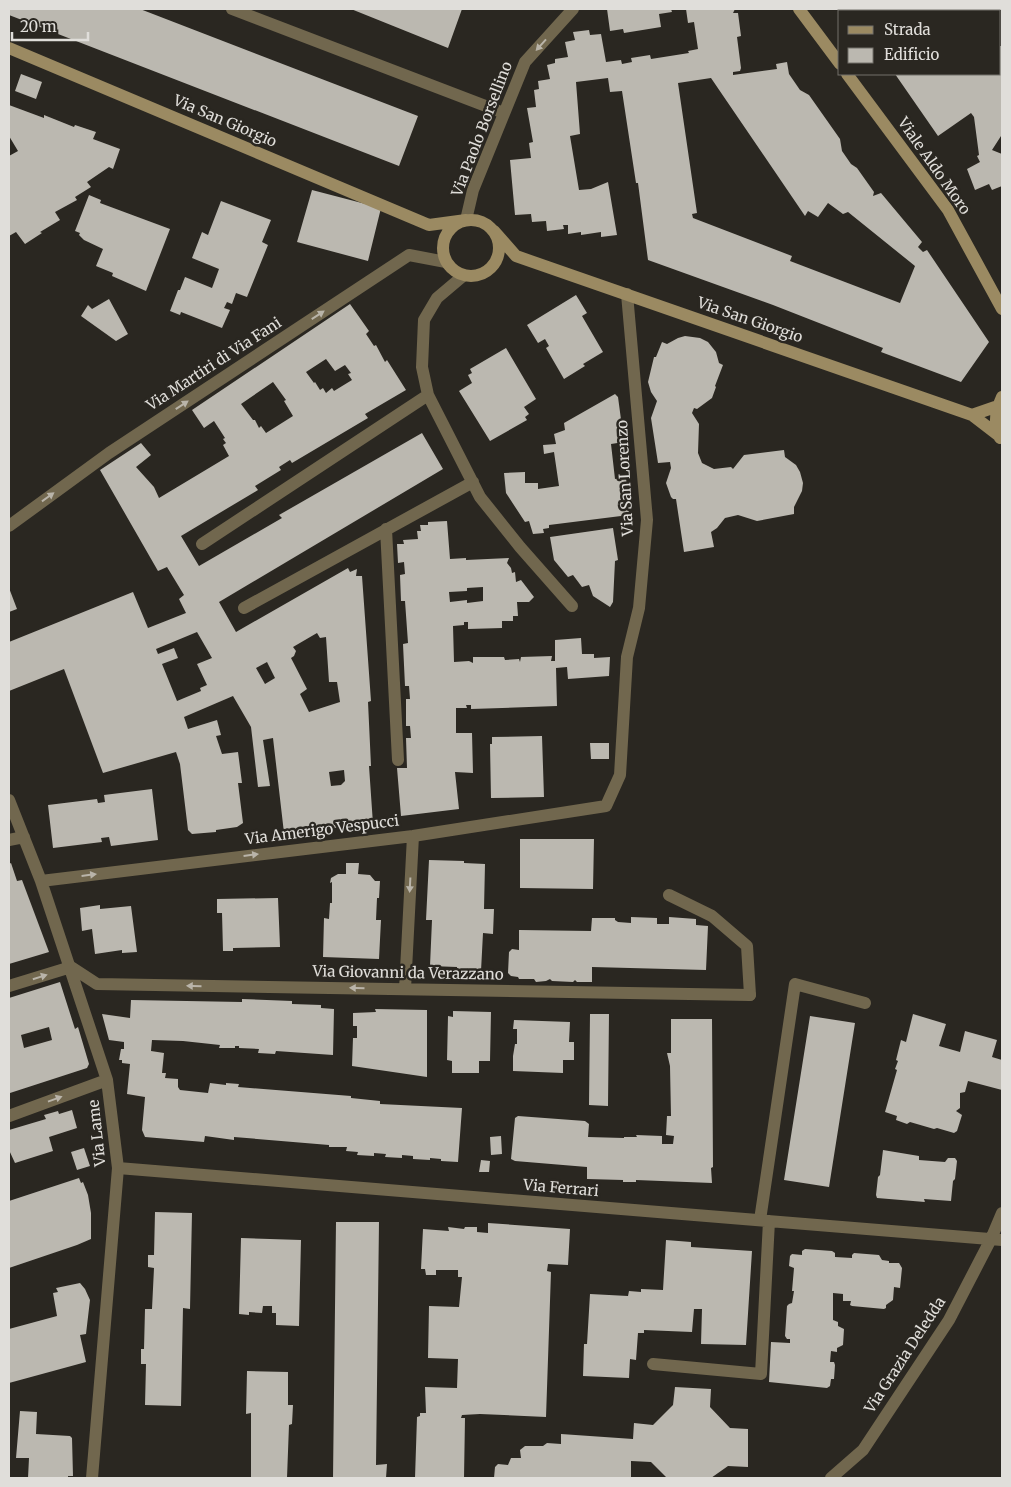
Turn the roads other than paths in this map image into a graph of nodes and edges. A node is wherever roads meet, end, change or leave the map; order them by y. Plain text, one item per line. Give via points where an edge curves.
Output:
1 (232, 9) edge
2 (573, 9) edge
3 (799, 9) edge
4 (9, 48) edge
5 (838, 61) edge
6 (848, 75) edge
7 (504, 113) junction
8 (466, 220) junction
9 (429, 225) junction
10 (494, 232) junction
11 (516, 256) junction
12 (444, 257) junction
13 (486, 272) junction
14 (463, 276) junction
15 (627, 294) junction
16 (1002, 309) edge
17 (428, 395) junction
18 (1000, 402) edge
19 (972, 415) junction
20 (1000, 438) edge
21 (472, 482) junction
22 (9, 526) edge
23 (386, 530) junction
24 (202, 544) dead end
25 (572, 606) dead end
26 (244, 608) dead end
27 (398, 760) dead end
28 (9, 800) edge
29 (606, 806) joint
30 (413, 836) junction
31 (24, 837) junction
32 (9, 840) edge
33 (41, 880) junction
34 (669, 895) dead end
35 (70, 967) junction
36 (9, 986) edge
37 (406, 989) junction
38 (865, 1003) dead end
39 (107, 1080) junction
40 (9, 1116) edge
41 (118, 1168) junction
42 (1002, 1212) edge
43 (765, 1221) junction
44 (997, 1240) edge
45 (653, 1364) dead end
46 (92, 1478) edge
47 (832, 1478) edge

1 - 7 street
2 -> 7 street, Via Paolo Borsellino via 524,62
3 - 5 main road
4 - 9 main road, Via San Giorgio
6 - 16 main road, Viale Aldo Moro via 948,210
7 - 8 street, Via Paolo Borsellino via 473,190
8 - 9 main road
8 - 10 main road, Via San Giorgio via 487,224
8 - 12 main road via 448,232 444,241
9 - 12 main road
10 - 11 main road, Via San Giorgio
10 - 13 main road via 499,243 498,254 494,265
11 - 13 main road
11 - 15 main road, Via San Giorgio
12 - 14 main road via 453,271
22 -> 12 street, Via Martiri di Via Fani via 109,453 409,255
13 - 14 main road
14 - 17 street via 437,298 424,320 422,367
15 - 19 main road, Via San Giorgio
15 - 29 street, Via San Lorenzo via 647,520 640,608 627,657 620,775
17 - 21 street
17 - 24 street
18 - 19 main road
18 - 20 main road via 996,420
19 - 20 main road, Via San Giorgio
21 - 23 street
21 - 25 street via 520,547
23 - 26 street
23 - 27 street
28 - 31 street, Via Lame
29 - 30 street, Via Amerigo Vespucci
33 -> 30 street, Via Amerigo Vespucci
30 -> 37 street
31 - 32 street
31 - 33 street, Via Lame
33 - 35 street, Via Lame
34 - 37 street, Via Giovanni da Verazzano via 712,916 747,946 750,995
36 -> 35 street
37 -> 35 street, Via Giovanni da Verazzano via 97,984
35 - 39 street, Via Lame
38 - 43 street via 795,984
40 -> 39 street
39 - 41 street, Via Lame
41 - 43 street, Via Ferrari
41 - 46 street, Via Lame
42 - 44 street, Via Grazia Deledda
43 - 44 street, Via Ferrari
43 - 45 street via 761,1374
44 - 47 street, Via Grazia Deledda via 949,1320 863,1450

